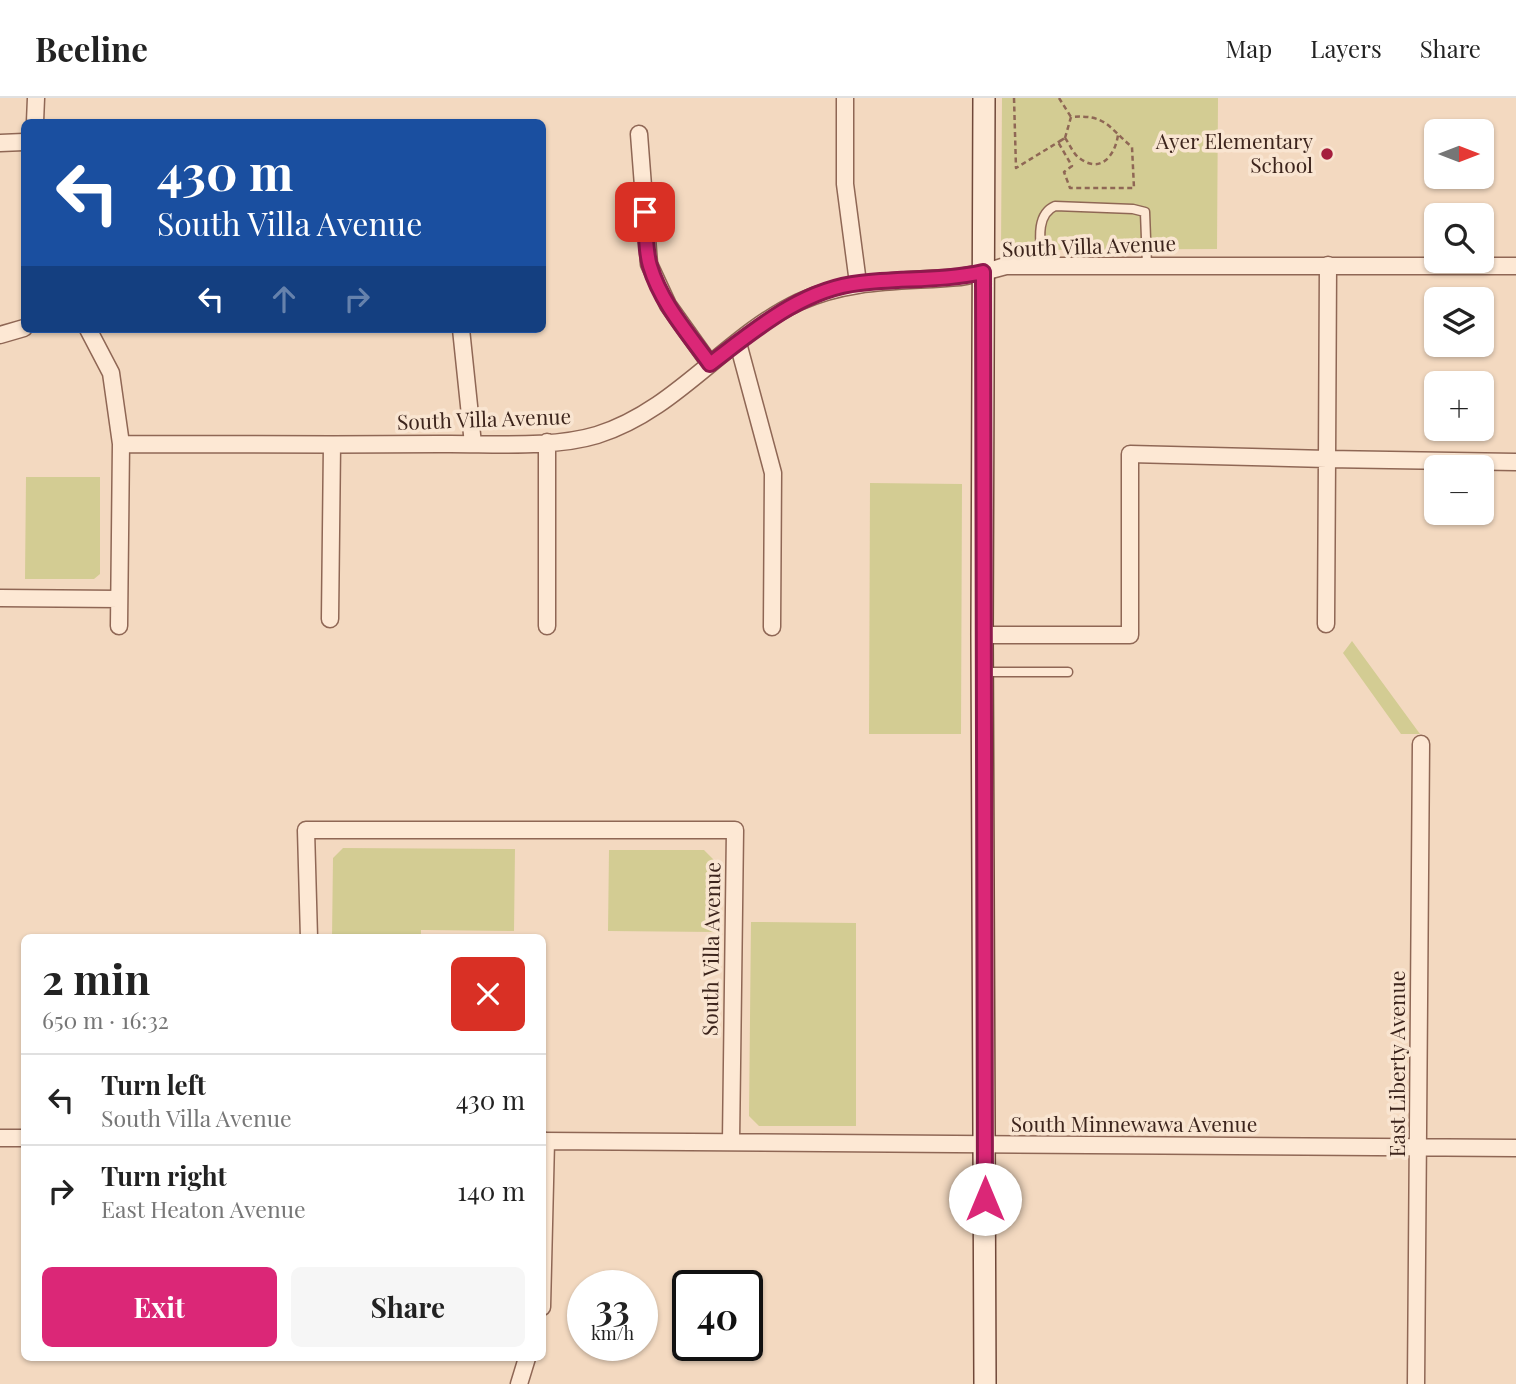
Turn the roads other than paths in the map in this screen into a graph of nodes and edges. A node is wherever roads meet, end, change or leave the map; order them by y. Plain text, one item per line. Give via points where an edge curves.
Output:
1 (36, 98) edge
2 (845, 98) edge
3 (984, 98) edge
4 (35, 119) edge
5 (639, 134) dead end
6 (21, 142) edge
7 (0, 143) edge
8 (1147, 265) junction
9 (1328, 265) junction
10 (1042, 266) junction
11 (1516, 266) edge
12 (983, 272) junction
13 (858, 283) junction
14 (21, 329) edge
15 (90, 333) edge
16 (461, 333) edge
17 (0, 335) edge
18 (738, 343) junction
19 (710, 364) junction
20 (547, 442) junction
21 (121, 444) junction
22 (332, 444) junction
23 (473, 444) junction
24 (1327, 459) junction
25 (1516, 462) edge
26 (0, 598) edge
27 (119, 599) junction
28 (330, 619) dead end
29 (1326, 624) dead end
30 (119, 626) dead end
31 (547, 626) dead end
32 (772, 627) dead end
33 (982, 635) junction
34 (982, 672) junction
35 (1068, 672) dead end
36 (1421, 744) dead end
37 (309, 934) edge
38 (0, 1138) edge
39 (21, 1138) edge
40 (546, 1141) edge
41 (732, 1142) junction
42 (985, 1145) junction
43 (1418, 1148) junction
44 (1516, 1148) edge
45 (526, 1361) edge
46 (519, 1384) edge
47 (985, 1384) edge
48 (1416, 1384) edge

1 - 4 street
2 - 13 street via 845,184
3 - 12 street
5 - 19 street via 649,264 668,305
6 - 7 street
8 - 9 street, South Villa Avenue
8 - 10 street, South Villa Avenue
8 - 10 lane via 1145,212 1055,206 1041,220
9 - 11 street, South Villa Avenue
9 - 24 street
10 - 12 street, South Villa Avenue via 1006,266
12 - 13 street, South Villa Avenue
12 - 33 street
13 - 18 street, South Villa Avenue via 800,302
14 - 17 street
15 - 21 street via 111,373
16 - 23 street
18 - 19 street, South Villa Avenue
18 - 32 street via 773,473
19 - 20 street, South Villa Avenue via 644,416 595,436
20 - 23 street, South Villa Avenue
20 - 31 street
21 - 22 street, South Villa Avenue
21 - 27 street
22 - 23 street, South Villa Avenue
22 - 28 street
24 - 25 street
24 - 29 street
24 - 33 street via 1130,454 1130,635
26 - 27 street
27 - 30 street
33 - 34 street
34 - 35 lane
34 - 42 street
36 - 43 street, East Liberty Avenue
37 - 41 street, South Villa Avenue via 306,831 734,831
38 - 39 street
40 - 41 street, South Minnewawa Avenue
41 - 42 street, South Minnewawa Avenue
42 - 43 street, South Minnewawa Avenue
42 - 47 street
43 - 44 street, South Minnewawa Avenue
43 - 48 street, East Liberty Avenue
45 - 46 street

